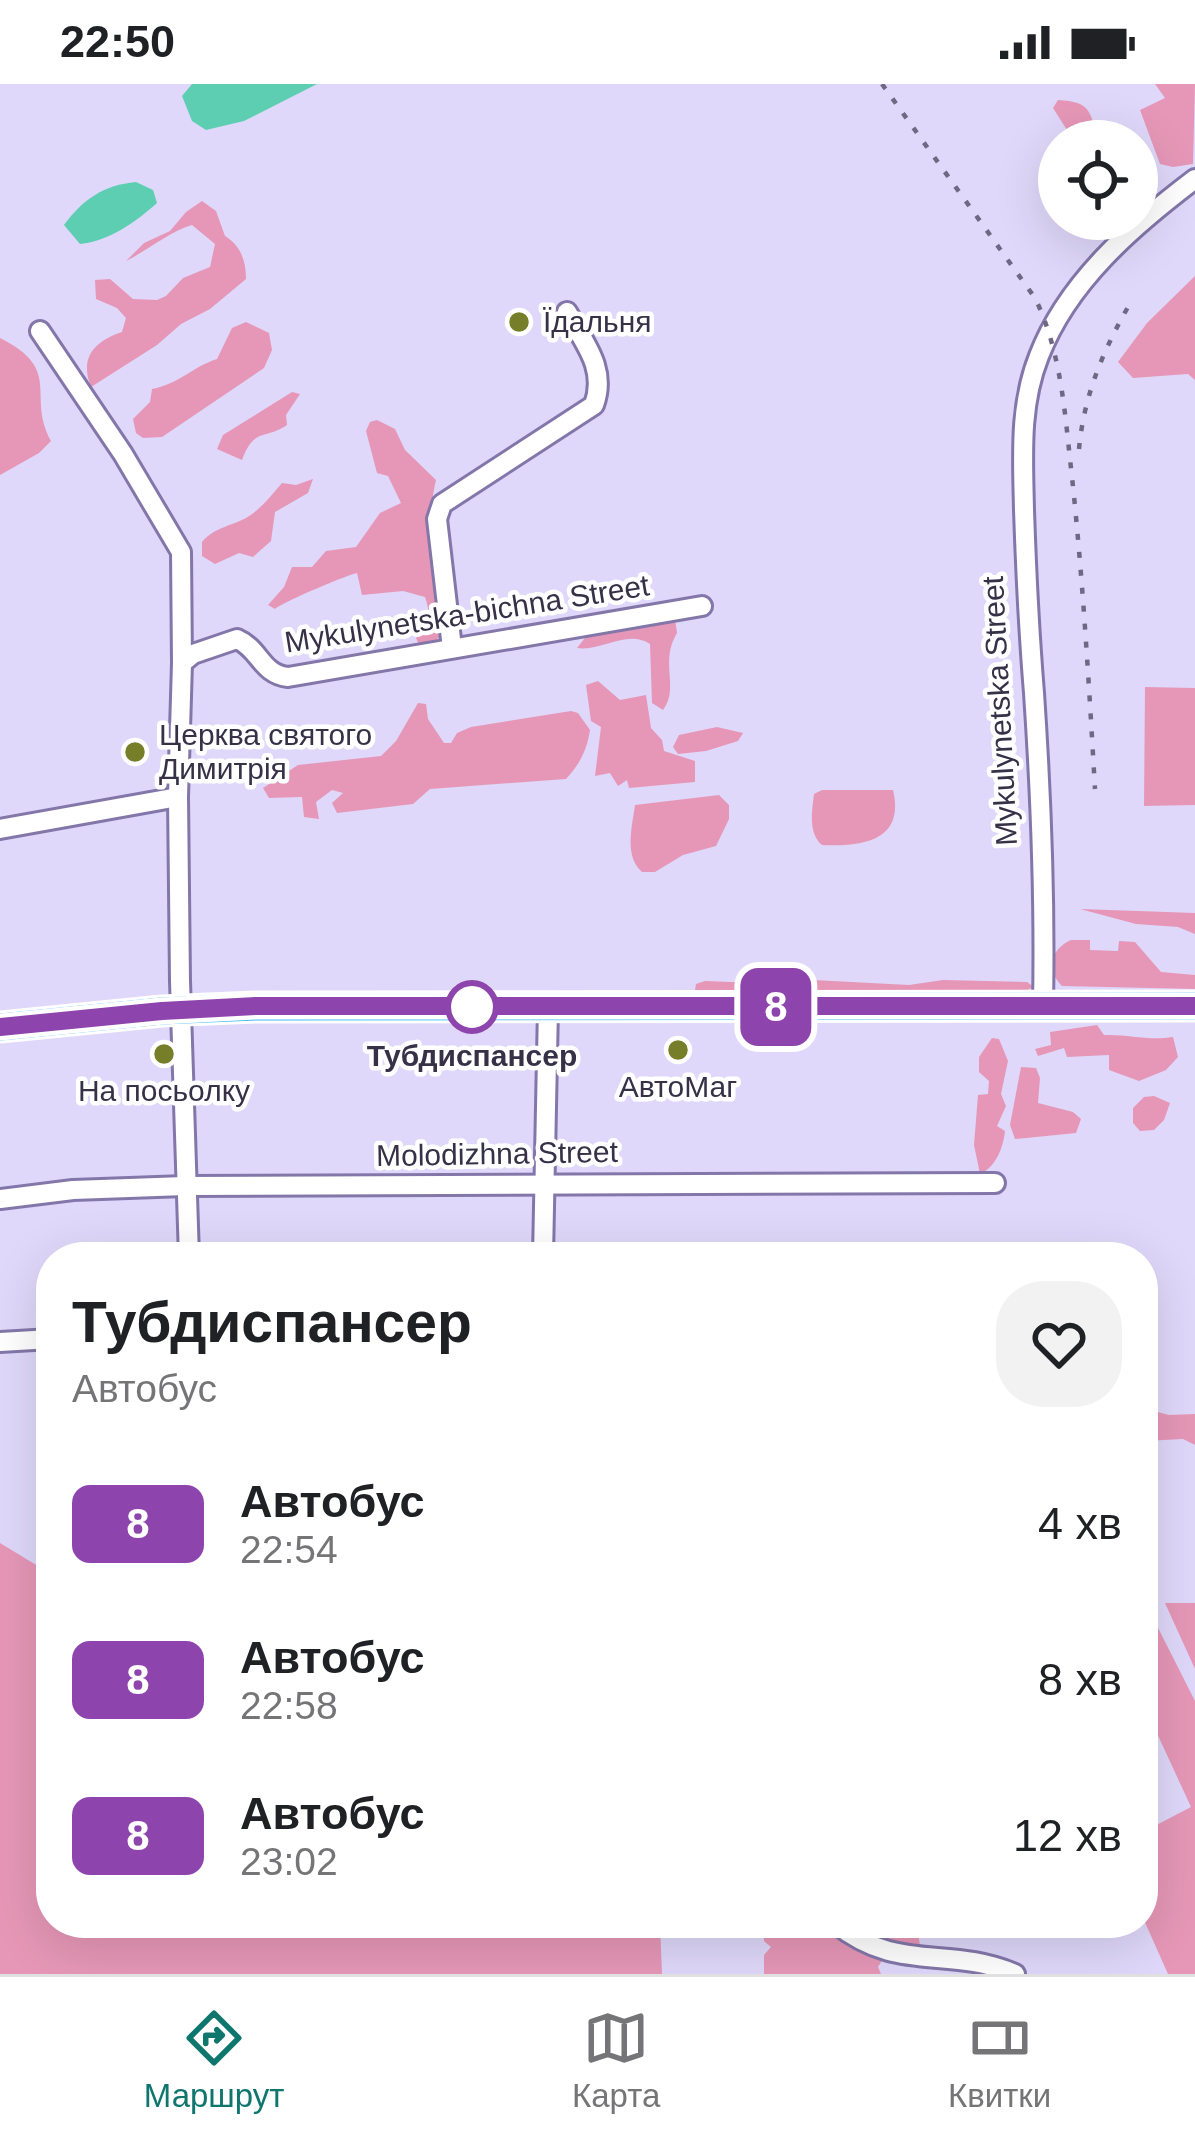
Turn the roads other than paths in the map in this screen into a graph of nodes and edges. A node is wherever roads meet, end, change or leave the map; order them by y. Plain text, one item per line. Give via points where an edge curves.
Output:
1 (1195, 179) edge
2 (567, 312) dead end
3 (40, 331) dead end
4 (702, 606) dead end
5 (452, 648) junction
6 (182, 663) junction
7 (178, 796) junction
8 (0, 829) edge
9 (1043, 1005) junction
10 (1195, 1006) edge
11 (548, 1007) junction
12 (181, 1011) junction
13 (0, 1027) edge
14 (544, 1183) junction
15 (995, 1183) dead end
16 (185, 1186) junction
17 (0, 1199) edge
18 (188, 1242) edge
19 (544, 1242) edge
20 (36, 1340) edge
21 (0, 1342) edge
22 (852, 1938) edge
23 (1015, 1974) edge

1 - 9 street, Mykulynetska Street via 1105,256 1051,331 1023,412
2 - 5 street via 601,387 594,405 442,504 437,519
3 - 6 street via 181,552
4 - 5 street, Mykulynetska-bichna Street
5 - 6 street, Mykulynetska-bichna Street via 288,677 265,669 237,639
6 - 7 street
7 - 8 street
7 - 12 street
9 - 10 highway
9 - 11 highway
11 - 12 highway
11 - 14 street
12 - 13 highway
12 - 16 street
14 - 15 street, Molodizhna Street
14 - 16 street, Molodizhna Street
14 - 19 street
16 - 17 street, Molodizhna Street
16 - 18 street
20 - 21 street
22 - 23 street via 886,1954

